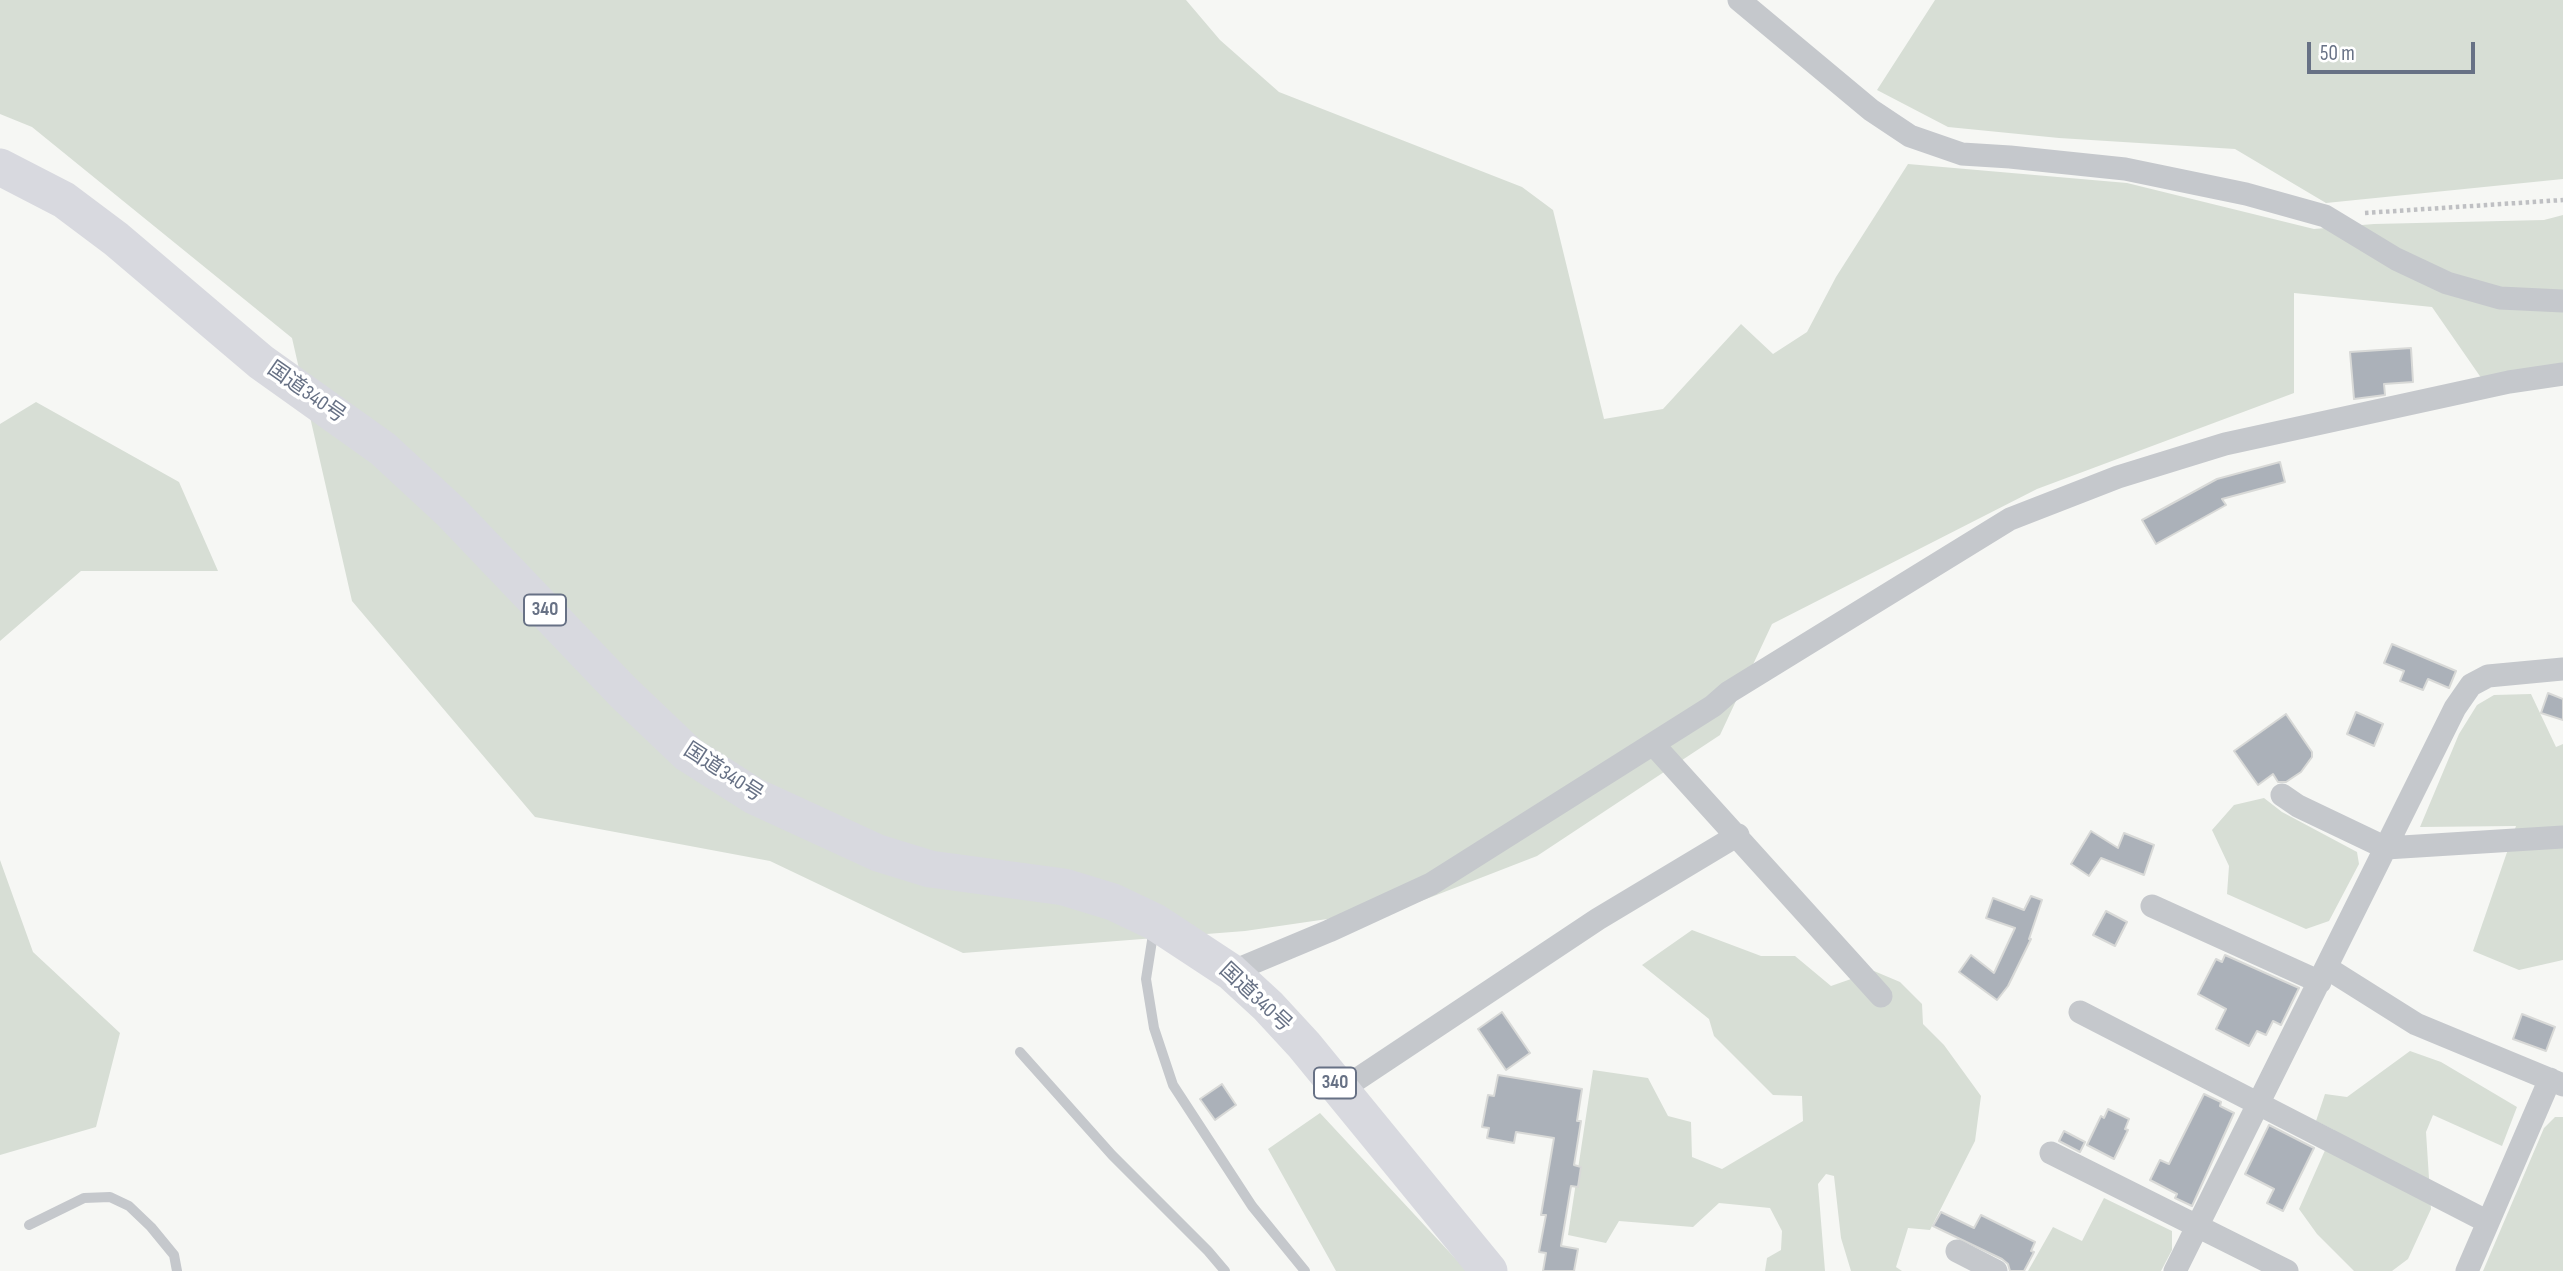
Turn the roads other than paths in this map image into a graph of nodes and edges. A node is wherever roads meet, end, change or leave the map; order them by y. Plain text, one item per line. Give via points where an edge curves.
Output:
1 (1739, 0) edge
2 (0, 167) edge
3 (2563, 300) edge
4 (2563, 374) edge
5 (2563, 669) edge
6 (1653, 744) junction
7 (2282, 795) dead end
8 (1738, 835) junction
9 (2563, 837) edge
10 (2386, 848) junction
11 (2152, 906) dead end
12 (1155, 922) junction
13 (1231, 972) junction
14 (2323, 975) junction
15 (1881, 996) dead end
16 (2080, 1012) dead end
17 (1020, 1052) dead end
18 (2556, 1082) edge
19 (1341, 1090) junction
20 (2259, 1104) junction
21 (2051, 1153) dead end
22 (2488, 1222) junction
23 (29, 1225) dead end
24 (2197, 1226) junction
25 (1957, 1251) dead end
26 (177, 1271) edge
27 (1225, 1271) edge
28 (1305, 1271) edge
29 (1489, 1271) edge
30 (1996, 1271) edge
31 (2175, 1271) edge
32 (2287, 1271) edge
33 (2467, 1271) edge

1 - 3 street via 1871,110 1910,136 1962,154 2124,169 2246,194 2325,216 2396,259 2447,283 2500,298
2 - 12 highway, 国道340号 / 340 via 74,207 261,362 383,449 451,512 688,754 754,796 878,853 930,869 1064,887 1113,902
4 - 6 street via 2225,444 2118,477 2010,519
5 - 10 street via 2488,676 2471,685 2455,708
6 - 8 street
6 - 13 street via 1431,884
7 - 10 street
8 - 15 street
8 - 19 street via 1598,919
9 - 10 street
10 - 14 street
11 - 14 street
12 - 13 highway, 国道340号 / 340
12 - 28 lane via 1146,979 1154,1028 1173,1085 1252,1206
13 - 19 highway, 国道340号 / 340 via 1268,1006
14 - 18 street via 2416,1024
14 - 20 street
16 - 20 street
17 - 27 lane
18 - 22 street
19 - 29 highway, 国道340号 / 340
20 - 22 street
20 - 24 street
21 - 24 street
22 - 33 street
23 - 26 lane via 84,1198 110,1197 129,1206 151,1227 174,1255
24 - 31 street
24 - 32 street
25 - 30 street

